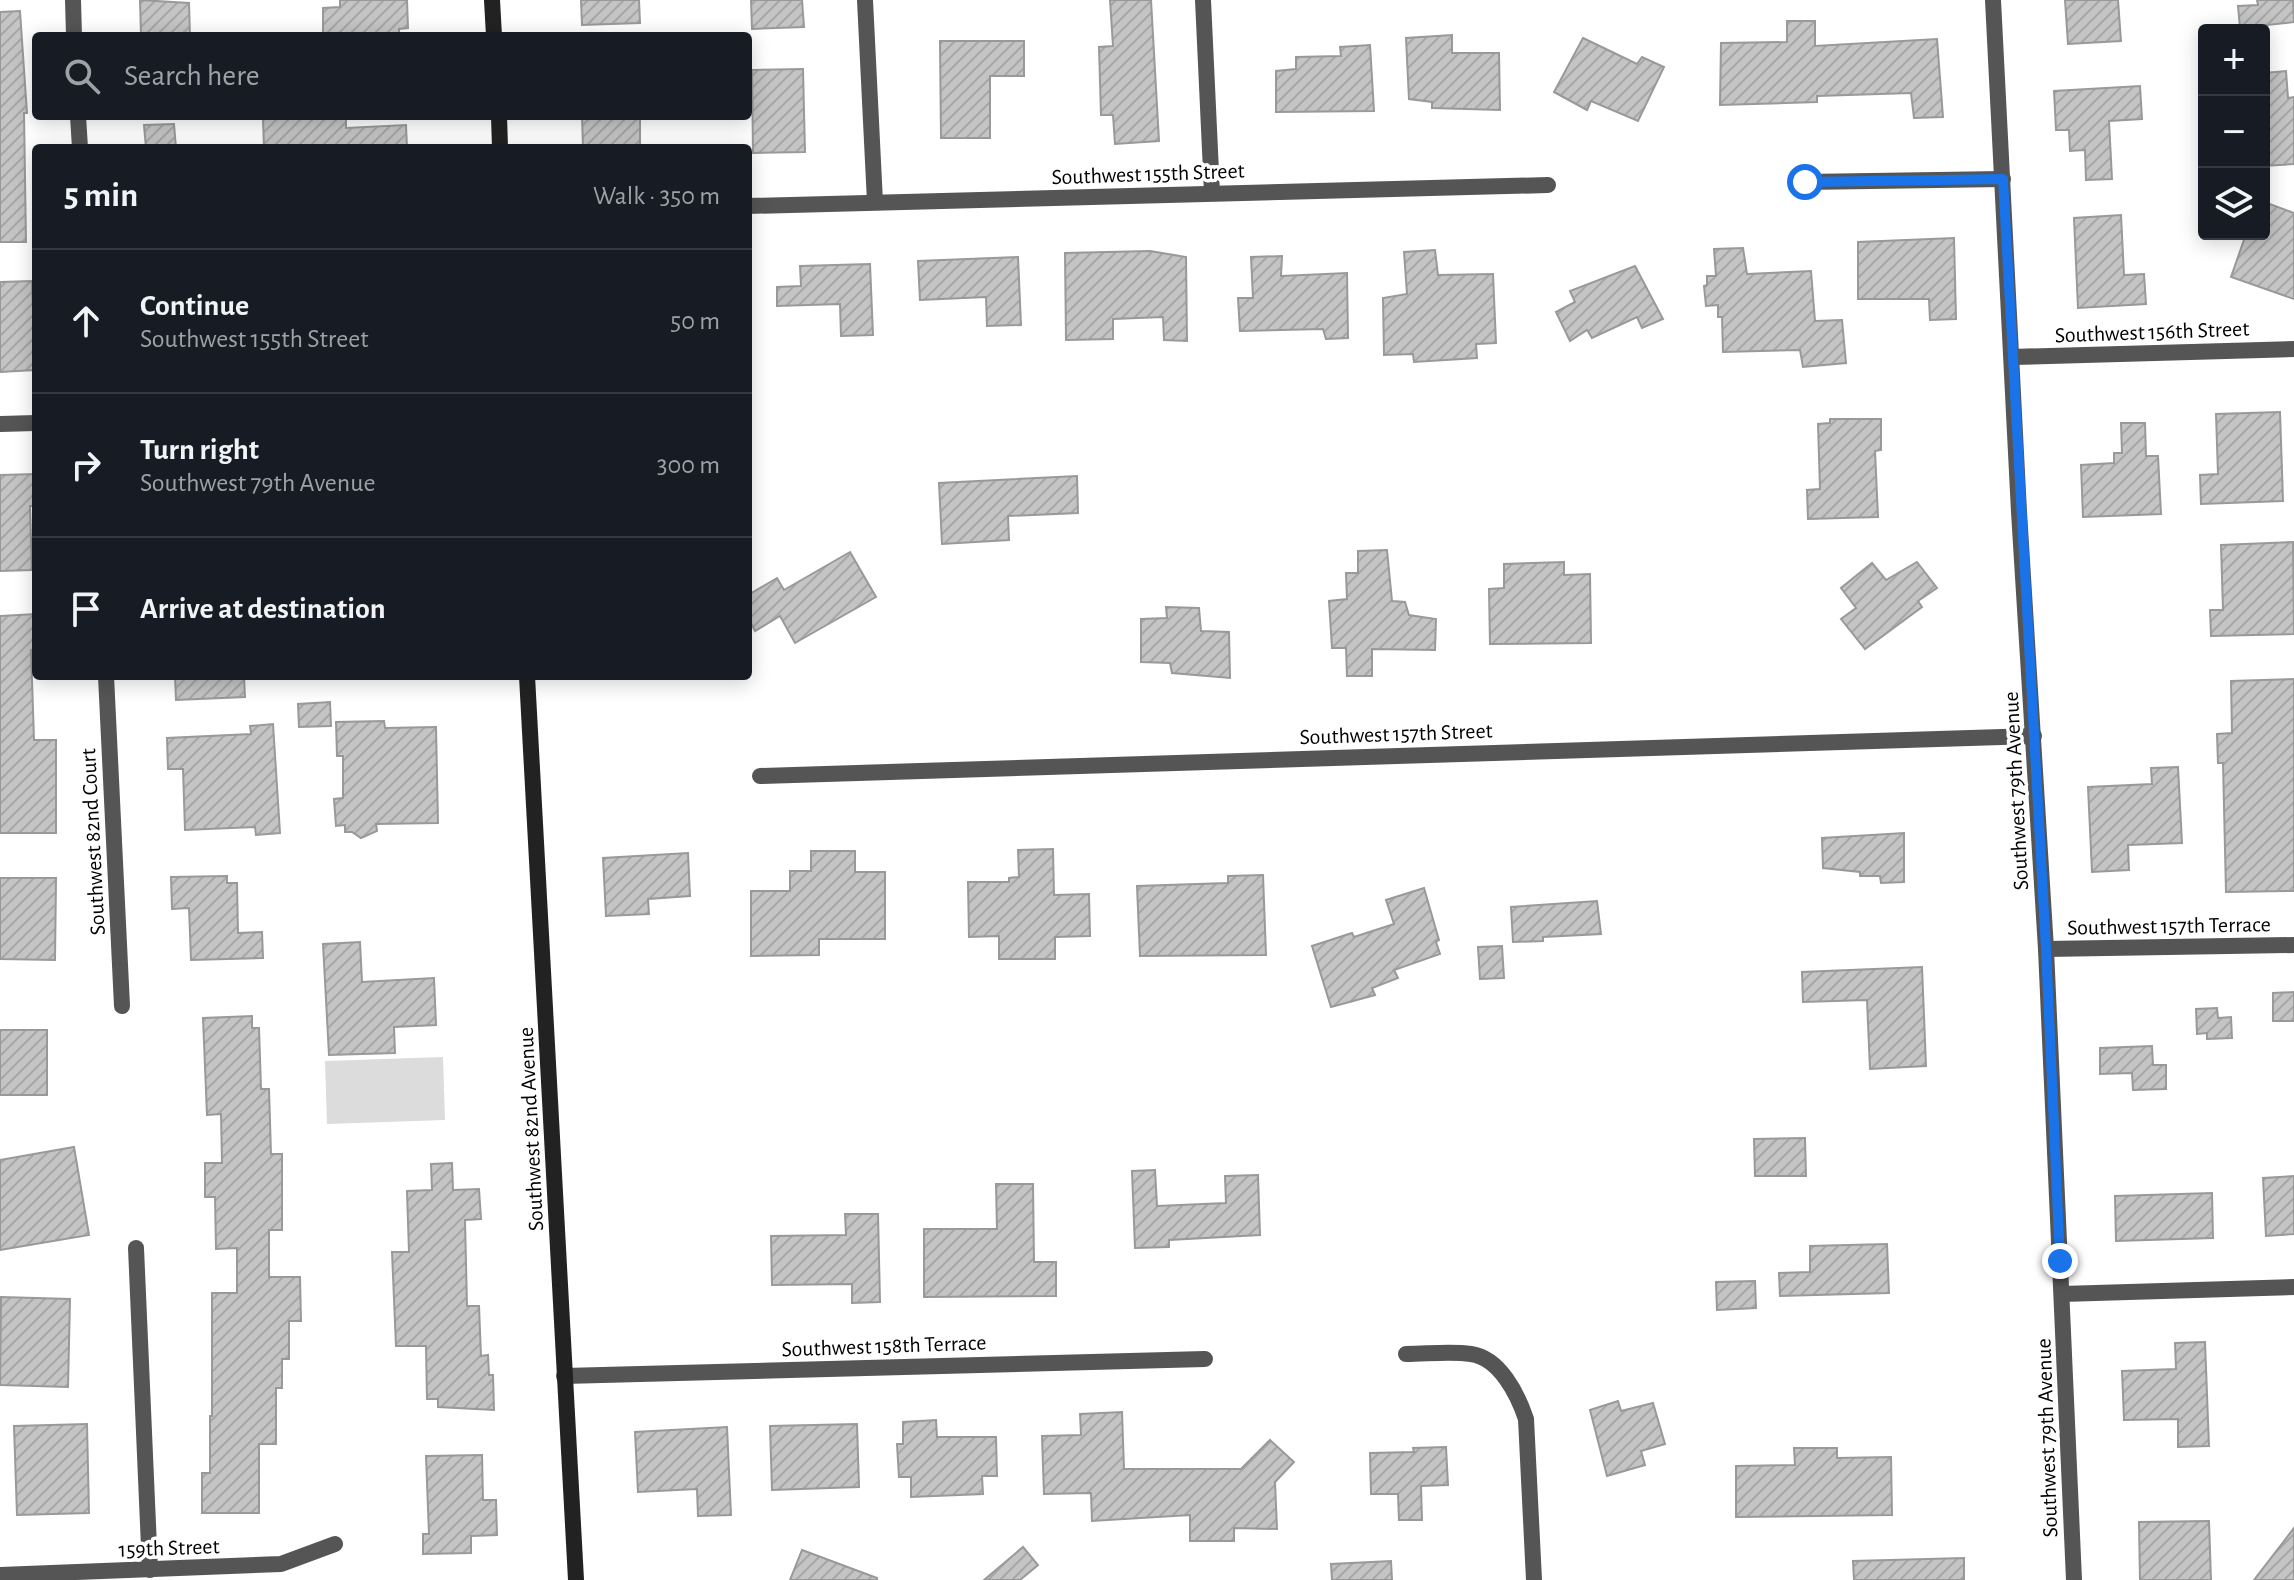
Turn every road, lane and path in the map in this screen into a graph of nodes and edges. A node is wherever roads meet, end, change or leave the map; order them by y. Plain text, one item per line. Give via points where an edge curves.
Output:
1 (73, 0) edge
2 (492, 0) edge
3 (865, 0) edge
4 (1203, 0) edge
5 (1993, 0) edge
6 (74, 32) edge
7 (494, 32) edge
8 (78, 120) edge
9 (499, 120) edge
10 (80, 144) edge
11 (500, 144) edge
12 (2003, 179) junction
13 (1805, 182) dead end
14 (1548, 185) dead end
15 (1212, 193) junction
16 (875, 202) junction
17 (752, 206) edge
18 (2294, 349) edge
19 (2012, 357) junction
20 (32, 423) edge
21 (0, 424) edge
22 (106, 680) edge
23 (527, 680) edge
24 (2034, 736) junction
25 (760, 776) dead end
26 (2294, 945) edge
27 (2046, 949) junction
28 (122, 1006) dead end
29 (136, 1248) dead end
30 (2294, 1287) edge
31 (2062, 1294) junction
32 (1406, 1354) dead end
33 (1205, 1359) dead end
34 (564, 1376) junction
35 (335, 1544) dead end
36 (150, 1570) junction
37 (0, 1575) edge
38 (576, 1580) edge
39 (1534, 1580) edge
40 (2074, 1580) edge

1 - 6 street
2 - 7 street
3 - 16 street
4 - 15 street
5 - 12 street, Southwest 79th Avenue
8 - 10 street
9 - 11 street
12 - 13 street
12 - 19 street, Southwest 79th Avenue
14 - 15 street, Southwest 155th Street
15 - 16 street, Southwest 155th Street
16 - 17 street, Southwest 155th Street
18 - 19 street, Southwest 156th Street
19 - 24 street, Southwest 79th Avenue
20 - 21 street
22 - 28 street, Southwest 82nd Court
23 - 34 street, Southwest 82nd Avenue
24 - 25 street, Southwest 157th Street
24 - 27 street, Southwest 79th Avenue
26 - 27 street, Southwest 157th Terrace
27 - 31 street, Southwest 79th Avenue
29 - 36 street
30 - 31 street
31 - 40 street, Southwest 79th Avenue
32 - 39 street via 1474,1354 1490,1362 1520,1400 1526,1419
33 - 34 street, Southwest 158th Terrace
34 - 38 street, Southwest 82nd Avenue
35 - 36 street, 159th Street via 281,1564
36 - 37 street, 159th Street

